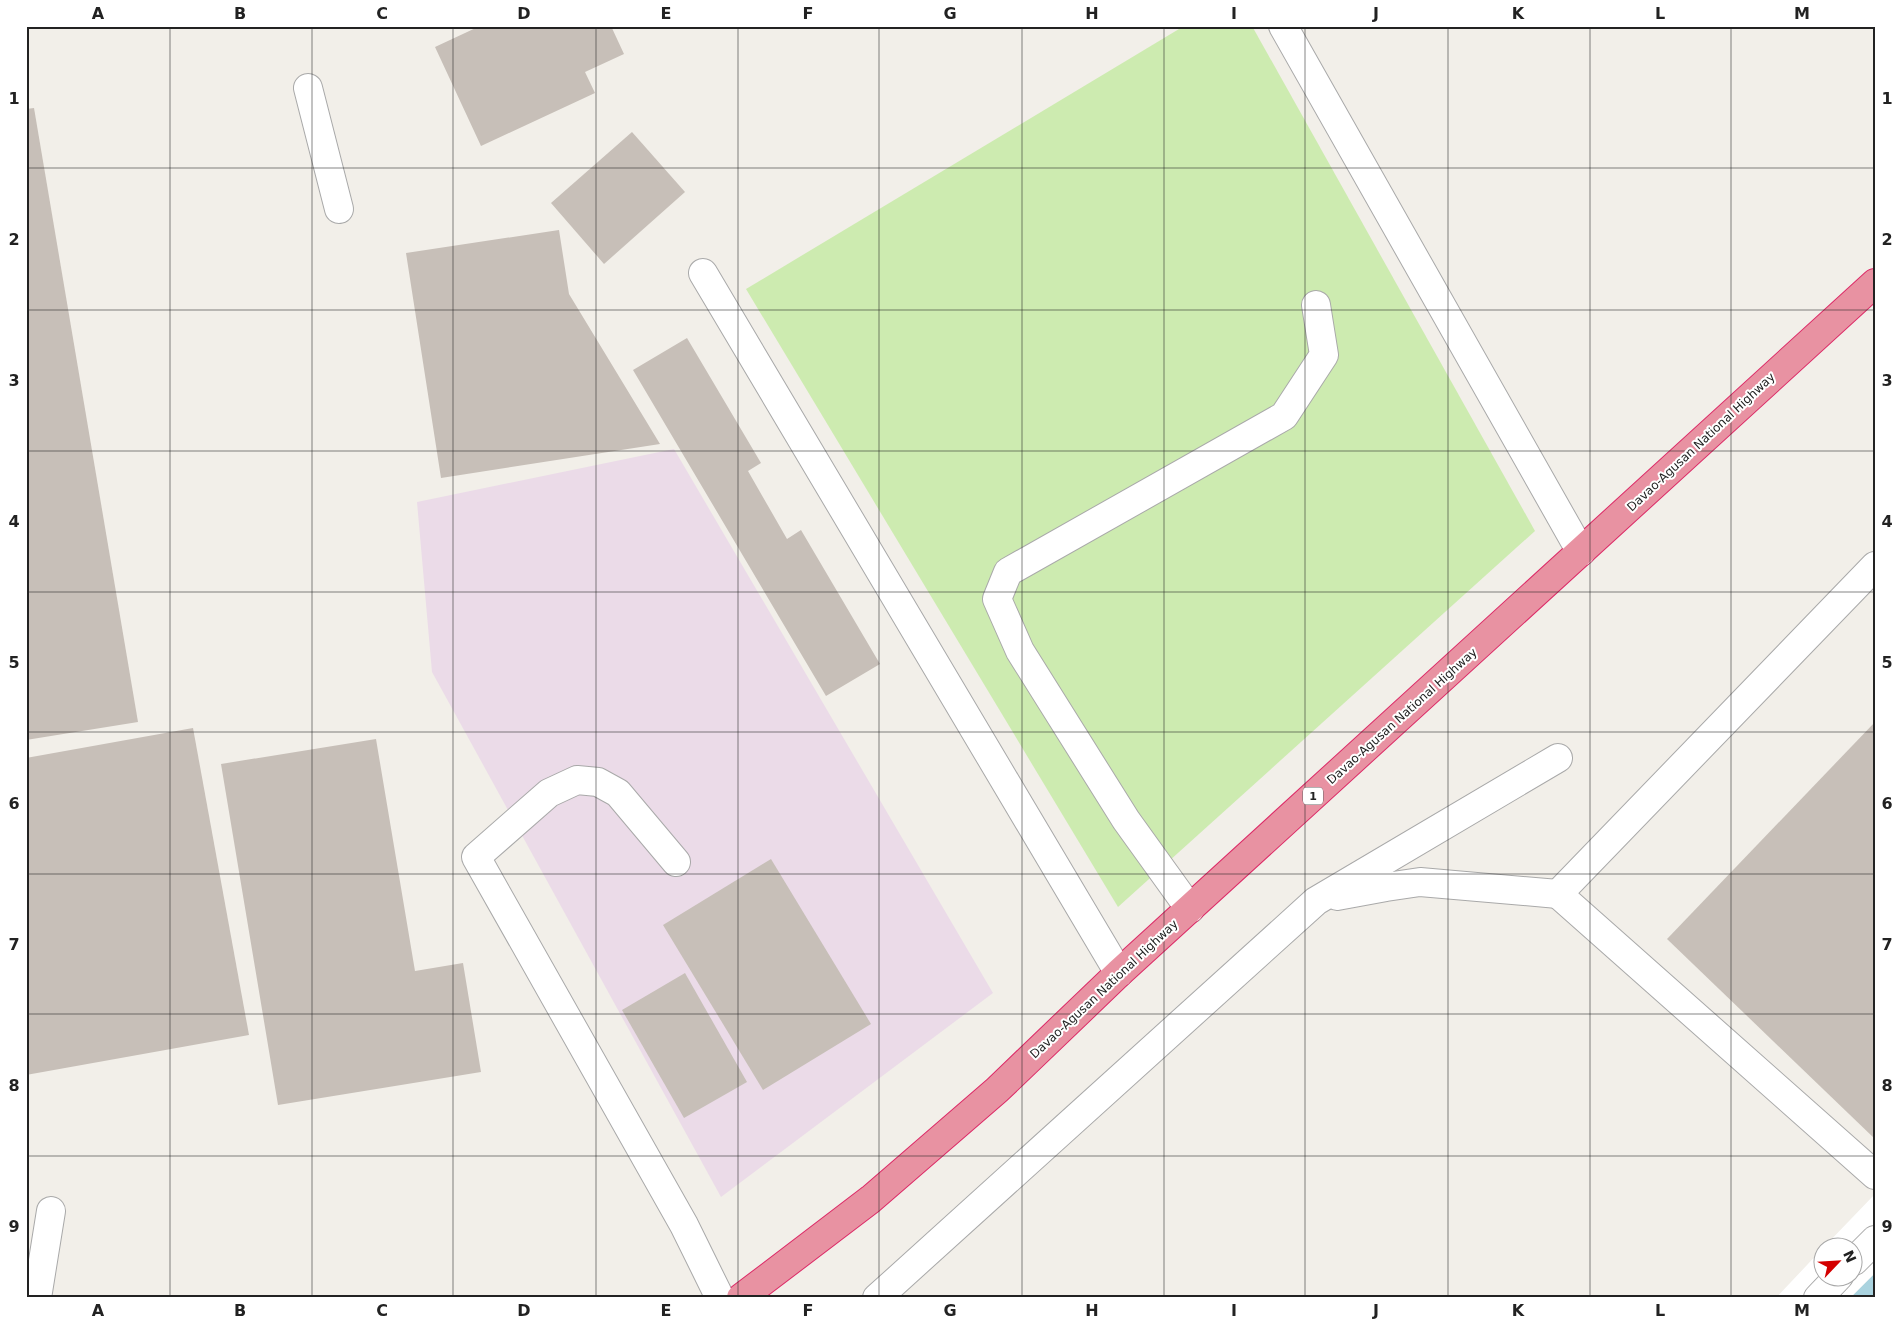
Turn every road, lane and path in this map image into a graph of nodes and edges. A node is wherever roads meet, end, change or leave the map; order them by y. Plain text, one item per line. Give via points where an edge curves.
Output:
1 (1283, 26) edge
2 (308, 88) dead end
3 (339, 209) dead end
4 (703, 273) dead end
5 (1875, 283) edge
6 (1316, 305) dead end
7 (1581, 552) junction
8 (1875, 566) edge
9 (1558, 758) dead end
10 (676, 862) dead end
11 (1558, 894) junction
12 (1316, 901) junction
13 (1190, 909) junction
14 (1119, 974) junction
15 (1875, 1175) edge
16 (51, 1211) dead end
17 (1875, 1240) edge
18 (1864, 1251) edge
19 (1829, 1286) edge
20 (37, 1298) edge
21 (720, 1298) edge
22 (741, 1298) edge
23 (877, 1298) edge
24 (1818, 1298) edge

1 - 7 lane
2 - 3 lane
4 - 14 lane
5 - 7 highway, Davao-Agusan National Highway / 1
6 - 13 lane via 1324,355 1284,416 1008,572 998,599 1020,651 1126,820
7 - 13 highway, Davao-Agusan National Highway / 1
8 - 11 lane
9 - 12 lane
10 - 21 lane via 618,793 598,782 577,780 549,793 476,857 684,1225
11 - 12 lane via 1420,882
11 - 15 lane
12 - 23 lane
13 - 14 highway, Davao-Agusan National Highway / 1
14 - 22 highway, Davao-Agusan National Highway / 1 via 997,1090 871,1199
16 - 20 lane
17 - 18 lane
19 - 24 lane

